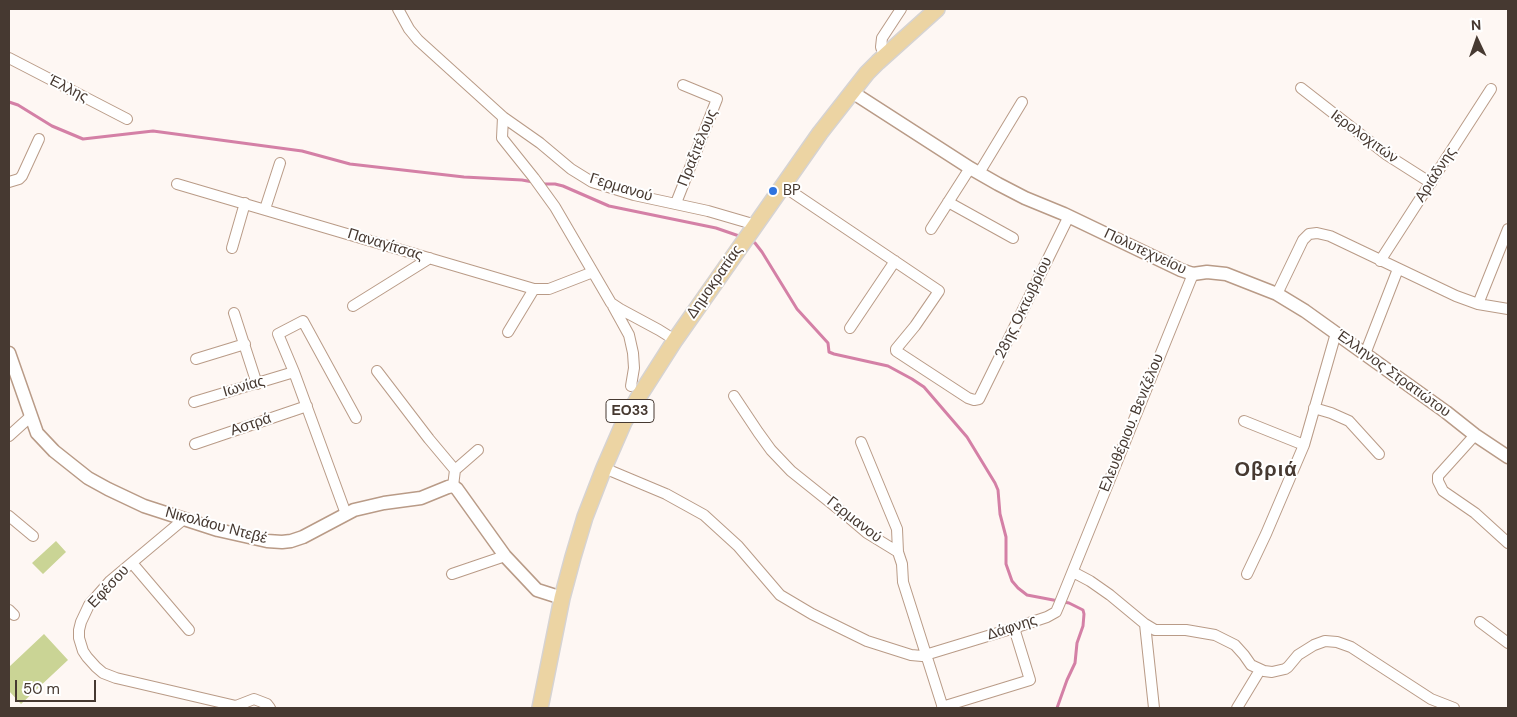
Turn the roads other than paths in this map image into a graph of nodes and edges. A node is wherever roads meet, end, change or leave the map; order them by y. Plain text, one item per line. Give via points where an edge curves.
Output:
1 (398, 9) edge
2 (901, 9) edge
3 (937, 9) edge
4 (884, 56) junction
5 (9, 58) edge
6 (683, 85) dead end
7 (1301, 88) dead end
8 (1491, 89) dead end
9 (852, 92) junction
10 (1022, 102) dead end
11 (503, 117) junction
12 (127, 119) dead end
13 (39, 139) dead end
14 (280, 163) dead end
15 (975, 170) junction
16 (9, 182) edge
17 (1431, 183) junction
18 (177, 184) dead end
19 (783, 186) junction
20 (948, 202) junction
21 (676, 203) junction
22 (245, 204) junction
23 (265, 209) junction
24 (1069, 216) junction
25 (753, 229) junction
26 (931, 229) dead end
27 (1508, 229) edge
28 (1013, 238) dead end
29 (232, 248) dead end
30 (430, 258) junction
31 (895, 261) junction
32 (1380, 261) junction
33 (1398, 269) junction
34 (593, 272) junction
35 (1193, 274) junction
36 (534, 288) junction
37 (1277, 294) junction
38 (612, 303) junction
39 (1478, 304) junction
40 (353, 306) dead end
41 (1508, 308) edge
42 (234, 314) dead end
43 (850, 328) dead end
44 (508, 332) dead end
45 (1336, 333) junction
46 (675, 340) junction
47 (245, 344) junction
48 (9, 353) edge
49 (1365, 354) junction
50 (196, 359) dead end
51 (377, 371) dead end
52 (294, 372) junction
53 (257, 384) junction
54 (631, 386) dead end
55 (734, 396) dead end
56 (194, 402) dead end
57 (307, 406) junction
58 (1314, 408) junction
59 (30, 417) junction
60 (356, 418) dead end
61 (1244, 421) dead end
62 (1475, 435) junction
63 (9, 436) edge
64 (861, 442) dead end
65 (195, 444) dead end
66 (1304, 445) junction
67 (478, 450) dead end
68 (1379, 454) dead end
69 (1508, 457) edge
70 (604, 468) junction
71 (455, 470) junction
72 (453, 486) junction
73 (346, 514) junction
74 (9, 516) edge
75 (184, 519) junction
76 (32, 536) dead end
77 (1508, 543) edge
78 (898, 552) junction
79 (505, 556) junction
80 (132, 563) junction
81 (1073, 572) junction
82 (452, 574) dead end
83 (1247, 574) dead end
84 (562, 598) junction
85 (1480, 622) dead end
86 (1145, 624) junction
87 (1014, 628) junction
88 (189, 630) dead end
89 (1508, 644) edge
90 (927, 654) junction
91 (1260, 670) junction
92 (943, 707) edge
93 (270, 708) edge
94 (540, 708) edge
95 (1154, 708) edge
96 (1237, 708) edge
97 (1454, 708) edge

1 - 11 street, Γερμανού via 418,40
2 - 4 street via 882,38
3 - 4 main road, Δημοκρατίας / ΕΟ33
4 - 9 main road, Δημοκρατίας / ΕΟ33
5 - 12 street, Έλλης
6 - 21 street, Πραξιτέλους via 717,99
7 - 17 street, Ιερολοχιτών via 1387,155
8 - 17 street, Αριάδνης
9 - 15 street, Πολυτεχνείου
9 - 19 main road, Δημοκρατίας / ΕΟ33
10 - 15 street
11 - 21 street, Γερμανού via 587,179 634,195
11 - 34 street via 502,138 542,189
13 - 16 street via 22,176
14 - 23 street
15 - 20 street
15 - 24 street, Πολυτεχνείου via 1025,198
17 - 32 street, Αριάδνης
18 - 22 street, Παναγίτσας
19 - 25 main road, Δημοκρατίας / ΕΟ33
19 - 31 street
20 - 26 street
20 - 28 street
21 - 25 street, Γερμανού via 724,215
22 - 23 street, Παναγίτσας
22 - 29 street
23 - 30 street, Παναγίτσας
24 - 31 street, 28ης Οκτωβρίου via 979,399 968,398 896,351 939,291
24 - 35 street, Πολυτεχνείου via 1165,264
25 - 46 main road, Δημοκρατίας / ΕΟ33
27 - 39 street
30 - 36 street, Παναγίτσας
30 - 40 street
31 - 43 street
32 - 33 street
32 - 37 street via 1330,236 1310,234 1301,243
33 - 39 street
33 - 49 street
34 - 36 street, Παναγίτσας via 549,289
34 - 38 street
35 - 37 street, Πολυτεχνείου via 1226,274
35 - 81 street, Ελευθέριου. Βενιζέλου
36 - 44 street
37 - 45 street, Έλληνος Στρατιώτου
38 - 46 street
38 - 54 street via 629,335 634,368
39 - 41 street
42 - 47 street
45 - 49 street, Έλληνος Στρατιώτου
45 - 58 street
46 - 70 main road, Δημοκρατίας / ΕΟ33 via 624,422
47 - 50 street
47 - 53 street
48 - 59 street, Νικολάου Ντεβέ
49 - 62 street, Έλληνος Στρατιώτου
51 - 71 street
52 - 53 street, Ιωνίας
52 - 57 street
52 - 60 street via 278,334 303,321
53 - 56 street, Ιωνίας
55 - 78 street, Γερμανού via 771,450 791,471 867,533
57 - 65 street, Αστρά
57 - 73 street
58 - 66 street
58 - 68 street via 1349,421
59 - 63 street
59 - 75 street, Νικολάου Ντεβέ via 36,434 88,478 144,506
61 - 66 street
62 - 69 street, Έλληνος Στρατιώτου
62 - 77 street via 1438,476 1438,481 1443,491 1475,513
64 - 78 street via 896,524
66 - 83 street
67 - 71 street
70 - 84 main road, Δημοκρατίας / ΕΟ33 via 585,517
70 - 90 street via 666,494 704,515 738,546 780,595 799,607 867,641 911,655
71 - 72 street
72 - 73 street, Νικολάου Ντεβέ via 421,498 384,503
72 - 79 street
73 - 75 street, Νικολάου Ντεβέ via 303,537 282,542 245,537
74 - 76 street
75 - 80 street, Εφέσου
78 - 90 street
79 - 82 street
79 - 84 street via 537,590
80 - 88 street
80 - 93 street, Εφέσου via 95,598 80,622 79,638 90,662 103,673 116,678 236,706 254,699
81 - 86 street via 1101,588
81 - 87 street, Δάφνης via 1056,612
84 - 94 main road, ΕΟ33
85 - 89 street
86 - 91 street via 1154,630 1186,630 1223,639 1235,645 1251,665
86 - 95 street
87 - 90 street, Δάφνης
87 - 92 street via 1030,680
90 - 92 street
91 - 96 street
91 - 97 street via 1285,669 1314,645 1325,640 1337,642 1351,647 1431,699

